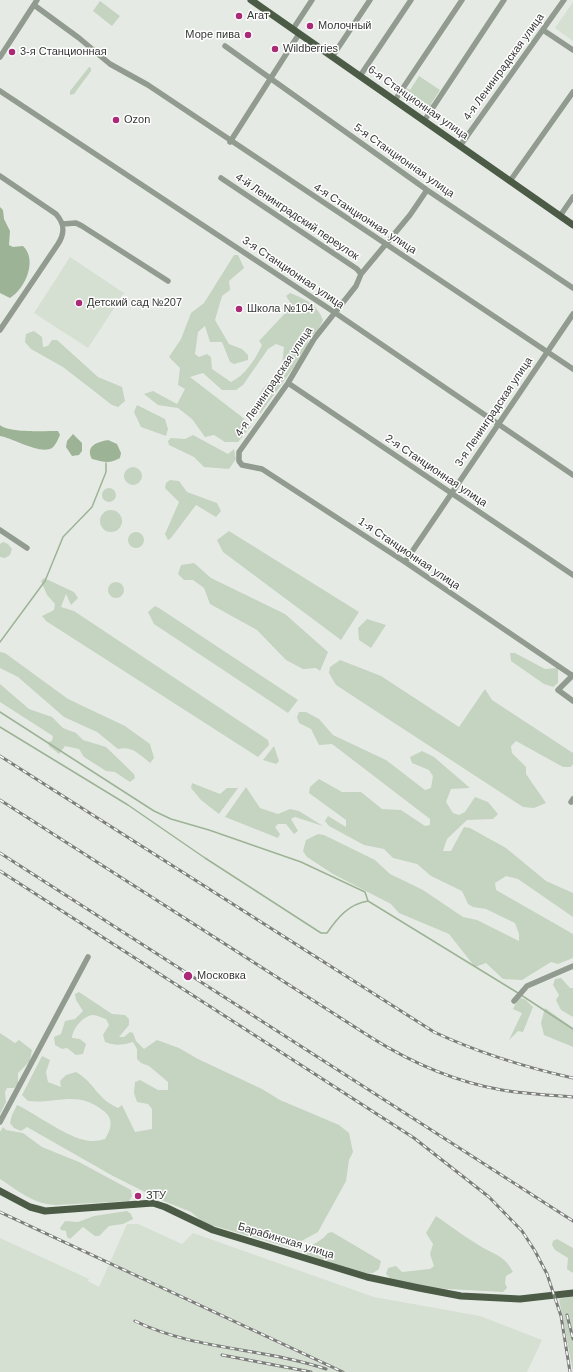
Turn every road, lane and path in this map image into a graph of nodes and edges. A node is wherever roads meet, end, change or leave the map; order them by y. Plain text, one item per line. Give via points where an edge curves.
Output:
1 (312, 0) edge
2 (370, 0) edge
3 (410, 0) edge
4 (462, 0) edge
5 (504, 0) edge
6 (564, 0) edge
7 (253, 1) edge
8 (35, 2) edge
9 (543, 30) junction
10 (296, 31) junction
11 (225, 46) dead end
12 (573, 50) edge
13 (0, 57) edge
14 (332, 57) junction
15 (360, 76) junction
16 (271, 78) junction
17 (0, 91) edge
18 (573, 92) edge
19 (395, 100) junction
20 (424, 121) junction
21 (230, 142) junction
22 (460, 146) junction
23 (0, 176) edge
24 (221, 178) dead end
25 (510, 181) junction
26 (427, 190) junction
27 (573, 197) edge
28 (560, 216) junction
29 (63, 224) junction
30 (573, 225) edge
31 (385, 244) junction
32 (361, 274) junction
33 (168, 281) dead end
34 (573, 288) edge
35 (334, 312) junction
36 (573, 314) edge
37 (0, 330) edge
38 (547, 351) junction
39 (573, 369) edge
40 (288, 383) junction
41 (498, 424) junction
42 (239, 452) joint
43 (573, 475) edge
44 (451, 493) junction
45 (0, 530) edge
46 (27, 548) dead end
47 (405, 562) junction
48 (573, 575) edge
49 (573, 675) edge
50 (573, 701) edge
51 (88, 957) dead end
52 (573, 966) edge
53 (514, 1001) dead end
54 (0, 1122) edge
55 (0, 1191) edge
56 (573, 1293) edge

1 - 10 street
2 - 14 street
3 - 15 street
4 - 19 street
5 - 20 street
6 - 9 street, 4-я Ленинградская улица
7 - 10 main road, 6-я Станционная улица
8 - 13 street
8 - 21 street, 4-я Станционная улица via 110,64 148,85
9 - 12 street
9 - 22 street, 4-я Ленинградская улица
10 - 14 main road, 6-я Станционная улица
10 - 16 street
11 - 16 street, 5-я Станционная улица
14 - 15 main road, 6-я Станционная улица
15 - 19 main road, 6-я Станционная улица
16 - 21 street
16 - 26 street, 5-я Станционная улица
17 - 35 street, 3-я Станционная улица
18 - 25 street
19 - 20 main road, 6-я Станционная улица
20 - 22 main road, 6-я Станционная улица
21 - 31 street, 4-я Станционная улица
22 - 25 main road, 6-я Станционная улица
23 - 29 street via 50,209
24 - 32 street, 4-й Ленинградский переулок
25 - 28 main road, 6-я Станционная улица
26 - 31 street, 4-я Ленинградская улица via 393,237
26 - 34 street, 5-я Станционная улица
27 - 28 street
28 - 30 main road, 6-я Станционная улица
29 - 33 street via 76,223 82,226
29 - 37 street via 63,235 58,244
31 - 32 street, 4-я Ленинградская улица
31 - 38 street, 4-я Станционная улица
32 - 35 street, 4-я Ленинградская улица via 356,286
35 - 40 street, 4-я Ленинградская улица via 314,339
35 - 41 street, 3-я Станционная улица
36 - 38 street, 3-я Ленинградская улица
38 - 39 street, 4-я Станционная улица
38 - 41 street, 3-я Ленинградская улица
40 - 42 street, 4-я Ленинградская улица
40 - 44 street, 2-я Станционная улица
41 - 43 street, 3-я Станционная улица
41 - 44 street, 3-я Ленинградская улица
42 - 47 street, 1-я Станционная улица via 239,461 242,465 262,469
44 - 47 street, 3-я Ленинградская улица
44 - 48 street, 2-я Станционная улица
45 - 46 street
47 - 49 street, 1-я Станционная улица
49 - 50 street via 558,690
51 - 54 street
52 - 53 street via 527,986
55 - 56 main road, Барабинская улица via 30,1207 45,1211 153,1203 220,1233 348,1271 461,1296 520,1299

